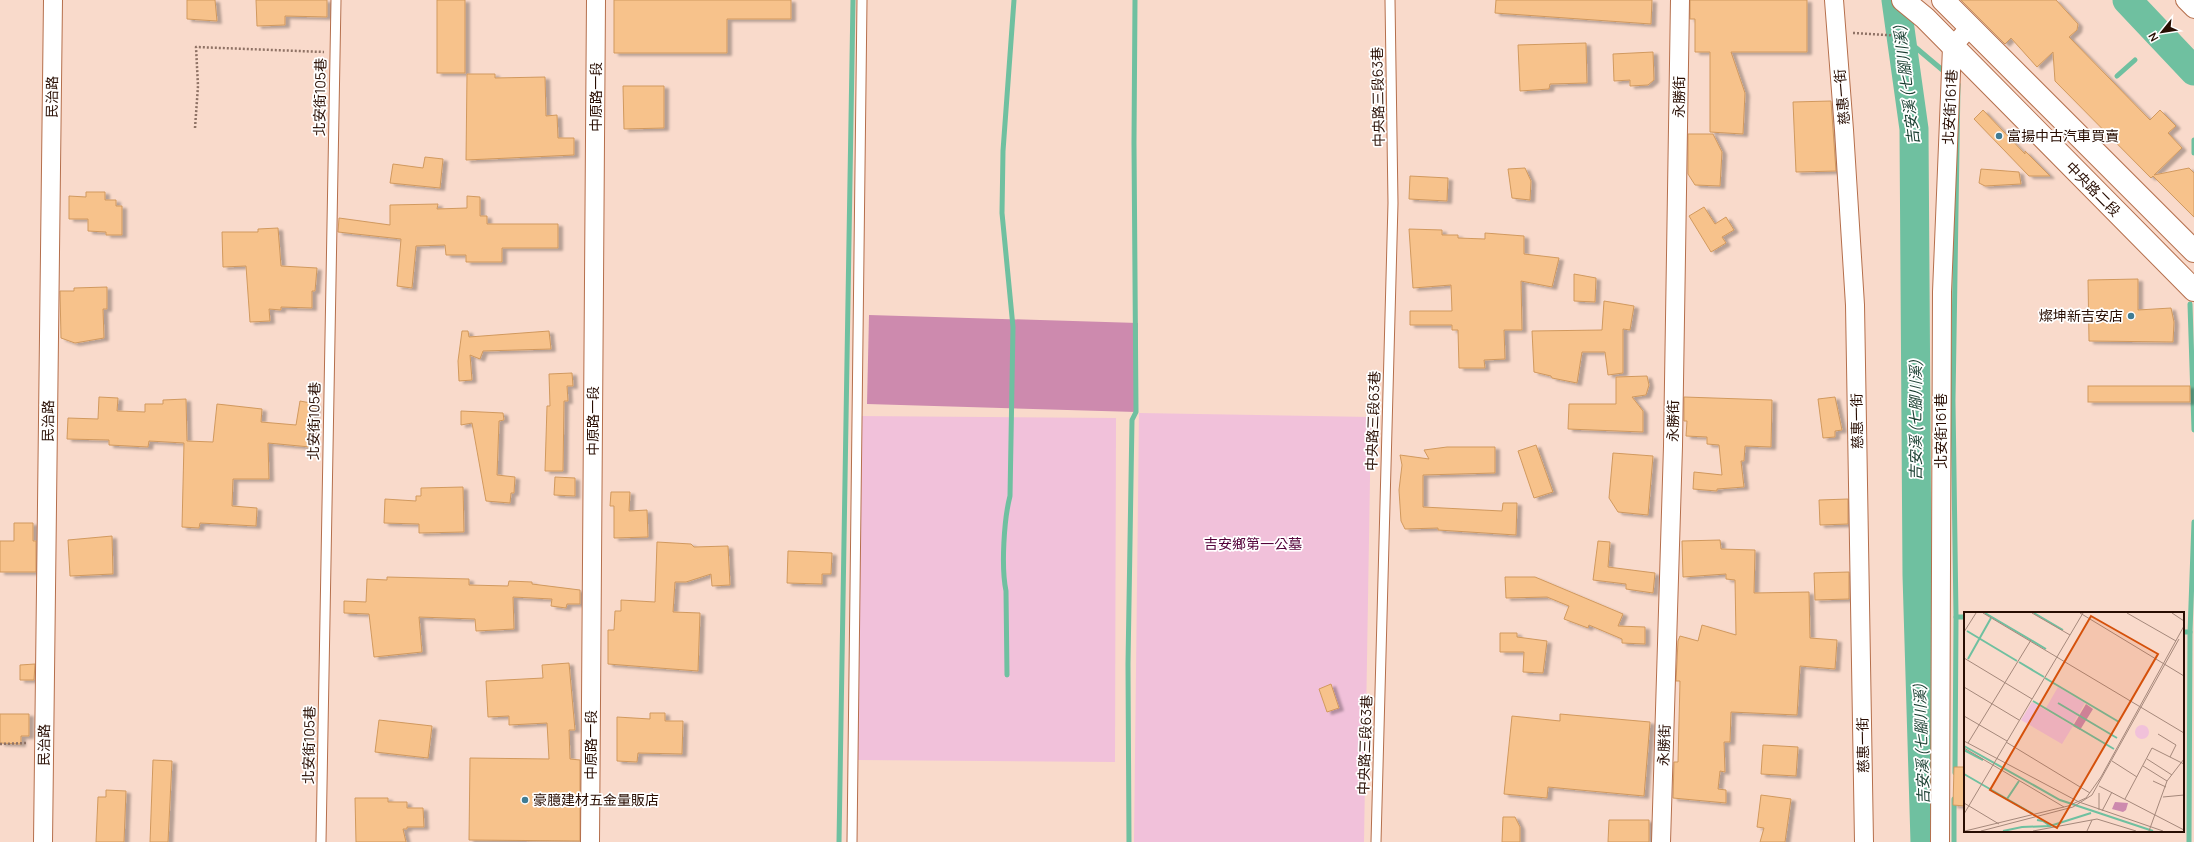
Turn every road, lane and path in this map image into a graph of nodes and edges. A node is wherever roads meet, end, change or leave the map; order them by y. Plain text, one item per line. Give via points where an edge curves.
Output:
1 (53, 0) edge
2 (336, 0) edge
3 (596, 0) edge
4 (862, 0) edge
5 (1390, 0) edge
6 (1680, 0) edge
7 (1834, 0) edge
8 (1903, 0) edge
9 (1943, 0) edge
10 (2185, 0) edge
11 (2194, 9) edge
12 (1970, 27) junction
13 (1952, 47) junction
14 (335, 52) junction
15 (195, 128) dead end
16 (2194, 250) edge
17 (2194, 290) edge
18 (44, 743) junction
19 (0, 744) edge
20 (43, 842) edge
21 (321, 842) edge
22 (590, 842) edge
23 (852, 842) edge
24 (1376, 842) edge
25 (1661, 842) edge
26 (1864, 842) edge
27 (1940, 842) edge

1 - 18 street, 民治路
2 - 14 lane, 北安街105巷
3 - 22 street, 中原路一段
4 - 23 lane
5 - 24 lane, 中央路三段63巷 via 1393,203
6 - 25 street, 永勝街 via 1673,446
7 - 26 street, 慈惠一街 via 1855,305
8 - 13 street, 中央路二段 via 1925,18
9 - 12 street, 中央路二段
10 - 11 street
12 - 13 street
12 - 16 street, 中央路二段
13 - 17 street, 中央路二段
13 - 27 street, 北安街161巷 via 1942,292
14 - 15 path via 196,47 198,86
14 - 21 lane, 北安街105巷
18 - 19 path
18 - 20 street, 民治路

